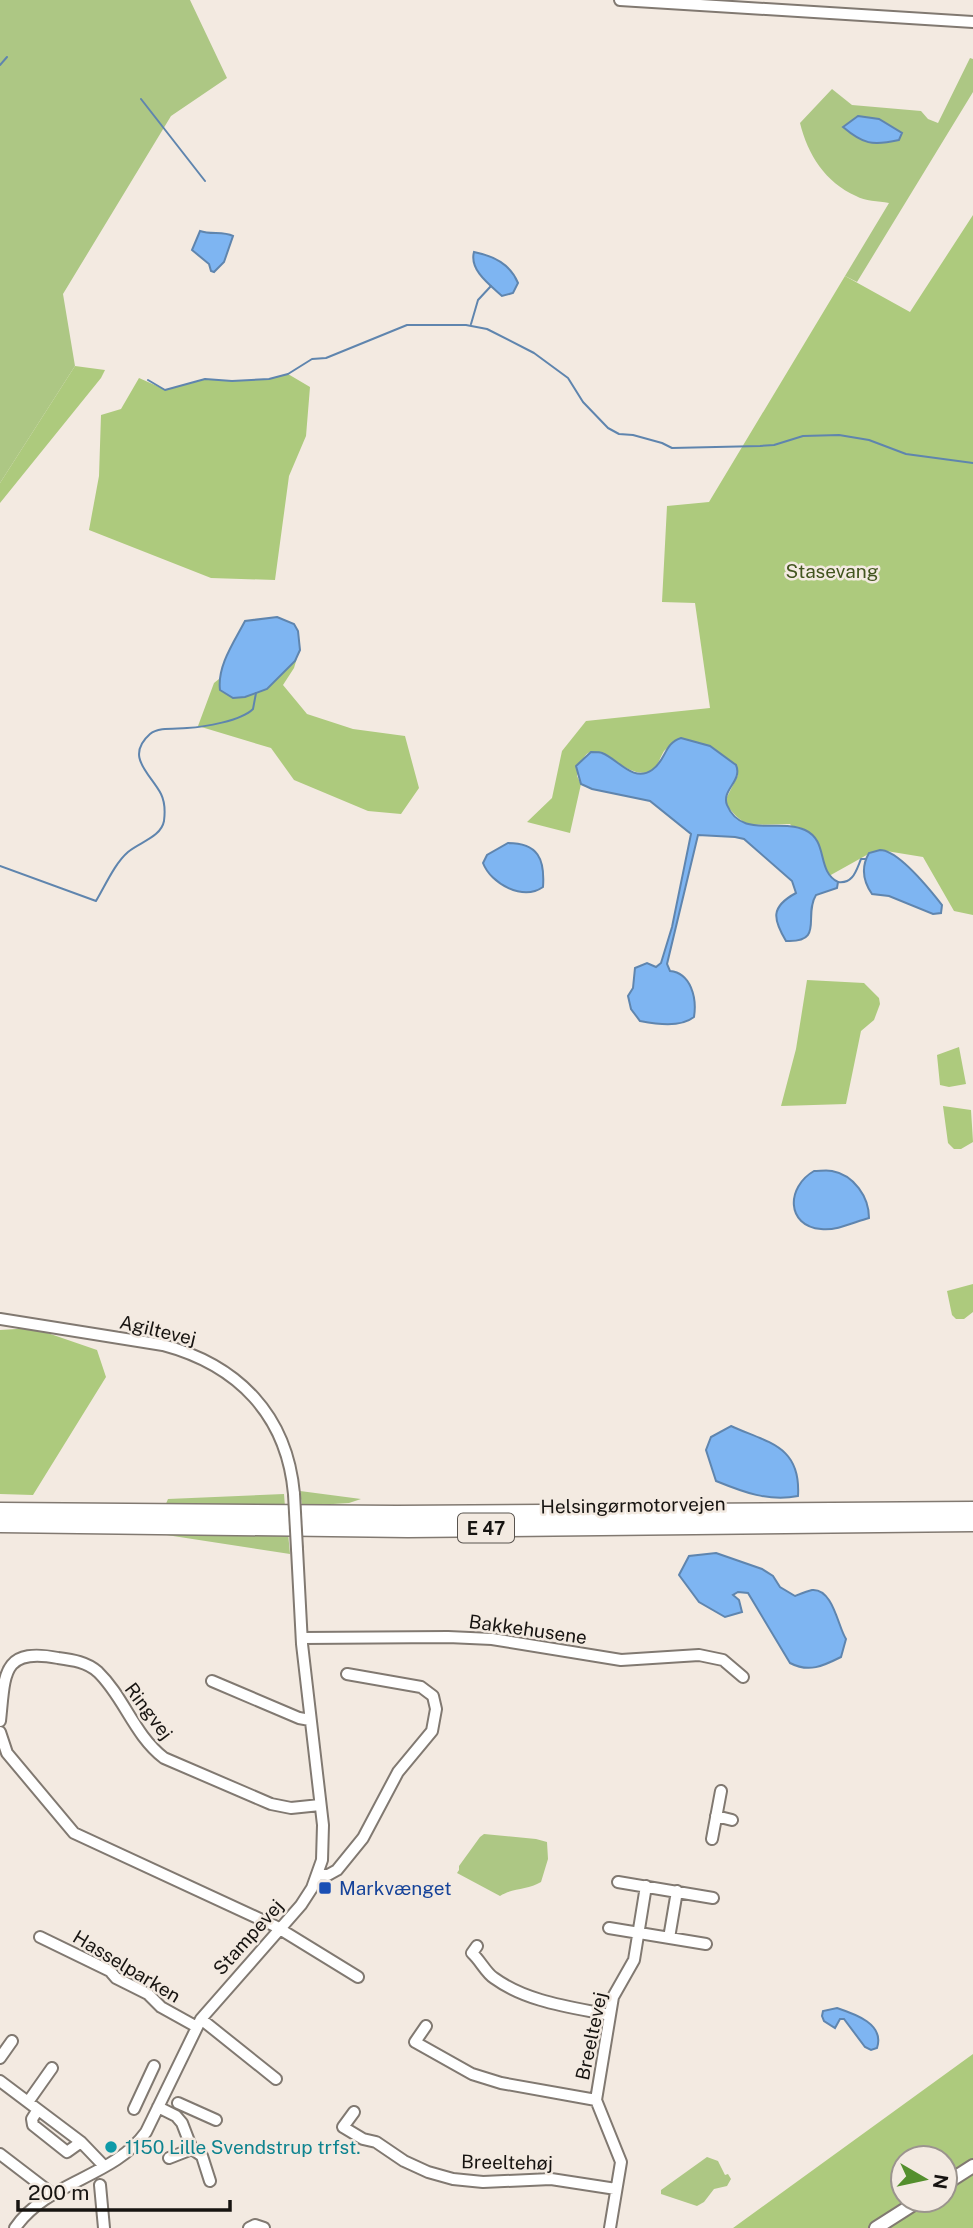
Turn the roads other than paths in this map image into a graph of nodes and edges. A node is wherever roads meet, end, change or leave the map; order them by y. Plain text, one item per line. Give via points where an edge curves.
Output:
1 (620, 0) edge
2 (973, 22) edge
3 (0, 1319) edge
4 (973, 1510) edge
5 (0, 1511) edge
6 (973, 1523) edge
7 (0, 1524) edge
8 (302, 1638) junction
9 (347, 1674) dead end
10 (743, 1677) dead end
11 (212, 1681) dead end
12 (310, 1720) junction
13 (0, 1721) edge
14 (0, 1732) edge
15 (721, 1791) dead end
16 (320, 1805) junction
17 (716, 1816) junction
18 (732, 1820) dead end
19 (712, 1839) dead end
20 (318, 1874) junction
21 (618, 1882) dead end
22 (646, 1886) junction
23 (677, 1892) junction
24 (713, 1898) dead end
25 (609, 1928) dead end
26 (280, 1929) junction
27 (638, 1933) junction
28 (40, 1937) dead end
29 (669, 1938) junction
30 (706, 1944) dead end
31 (477, 1946) dead end
32 (358, 1977) dead end
33 (610, 2015) junction
34 (199, 2023) junction
35 (426, 2026) dead end
36 (12, 2041) dead end
37 (0, 2058) edge
38 (154, 2066) dead end
39 (52, 2068) dead end
40 (276, 2079) dead end
41 (0, 2081) edge
42 (144, 2088) junction
43 (596, 2100) junction
44 (28, 2102) junction
45 (161, 2102) junction
46 (178, 2103) dead end
47 (134, 2109) dead end
48 (195, 2110) junction
49 (37, 2111) junction
50 (354, 2112) dead end
51 (216, 2120) dead end
52 (183, 2123) junction
53 (81, 2142) junction
54 (192, 2149) junction
55 (0, 2154) edge
56 (169, 2158) dead end
57 (104, 2166) junction
58 (210, 2181) dead end
59 (100, 2185) dead end
60 (616, 2189) junction
61 (51, 2193) junction
62 (898, 2214) edge
63 (15, 2228) edge
64 (104, 2228) edge
65 (249, 2228) edge
66 (264, 2228) edge
67 (610, 2228) edge
68 (876, 2228) edge

1 - 2 street
3 - 8 street, Agiltevej, bridge via 186,1352 223,1370 254,1397 285,1451 294,1494
4 - 5 highway, Helsingørmotorvejen / E 47
6 - 7 highway, Helsingørmotorvejen / E 47 via 421,1529
8 - 10 street, Bakkehusene via 492,1639 621,1660 699,1655 723,1660
8 - 12 street, Stampevej
9 - 20 street via 421,1688 433,1696 436,1709 429,1736 398,1773 363,1838 337,1870
11 - 12 street
12 - 16 street, Stampevej
13 - 16 street, Ringvej via 5,1677 16,1661 35,1654 77,1661 97,1672 150,1747 164,1758 271,1804 290,1808
14 - 26 street via 7,1753 74,1833
15 - 17 street
16 - 20 street, Stampevej via 324,1841
17 - 18 street
17 - 19 street
20 - 26 street, Stampevej via 301,1905
21 - 22 street
22 - 23 street
22 - 27 street, Breeltevej
23 - 24 street
23 - 29 street
25 - 27 street
26 - 32 street
26 - 34 street, Stampevej
27 - 29 street
27 - 33 street, Breeltevej via 634,1959 613,1997
28 - 34 street, Hasselparken via 110,1972 161,2007
29 - 30 street
31 - 33 street via 472,1953 491,1977 546,2002
33 - 43 street, Breeltevej
34 - 40 street, Hasselparken
34 - 45 street, Stampevej
35 - 43 street via 415,2042 472,2074 501,2084
36 - 37 street
38 - 42 street
39 - 44 street
41 - 44 street
42 - 45 street
42 - 47 street
43 - 60 street, Breeltevej via 621,2162
44 - 49 street
45 - 52 street
45 - 57 street, Stampevej via 138,2143
46 - 48 street
48 - 51 street
48 - 52 street
49 - 53 street
49 - 53 street via 33,2125 67,2152
50 - 60 street, Breeltehøj via 343,2127 428,2172 483,2182 551,2179
52 - 54 street
53 - 57 street
54 - 56 street
54 - 58 street via 202,2156
55 - 61 street
57 - 61 street, Stampevej
59 - 64 street
60 - 67 street, Breeltevej
61 - 63 street, Stampevej
62 - 68 main road
65 - 66 street

